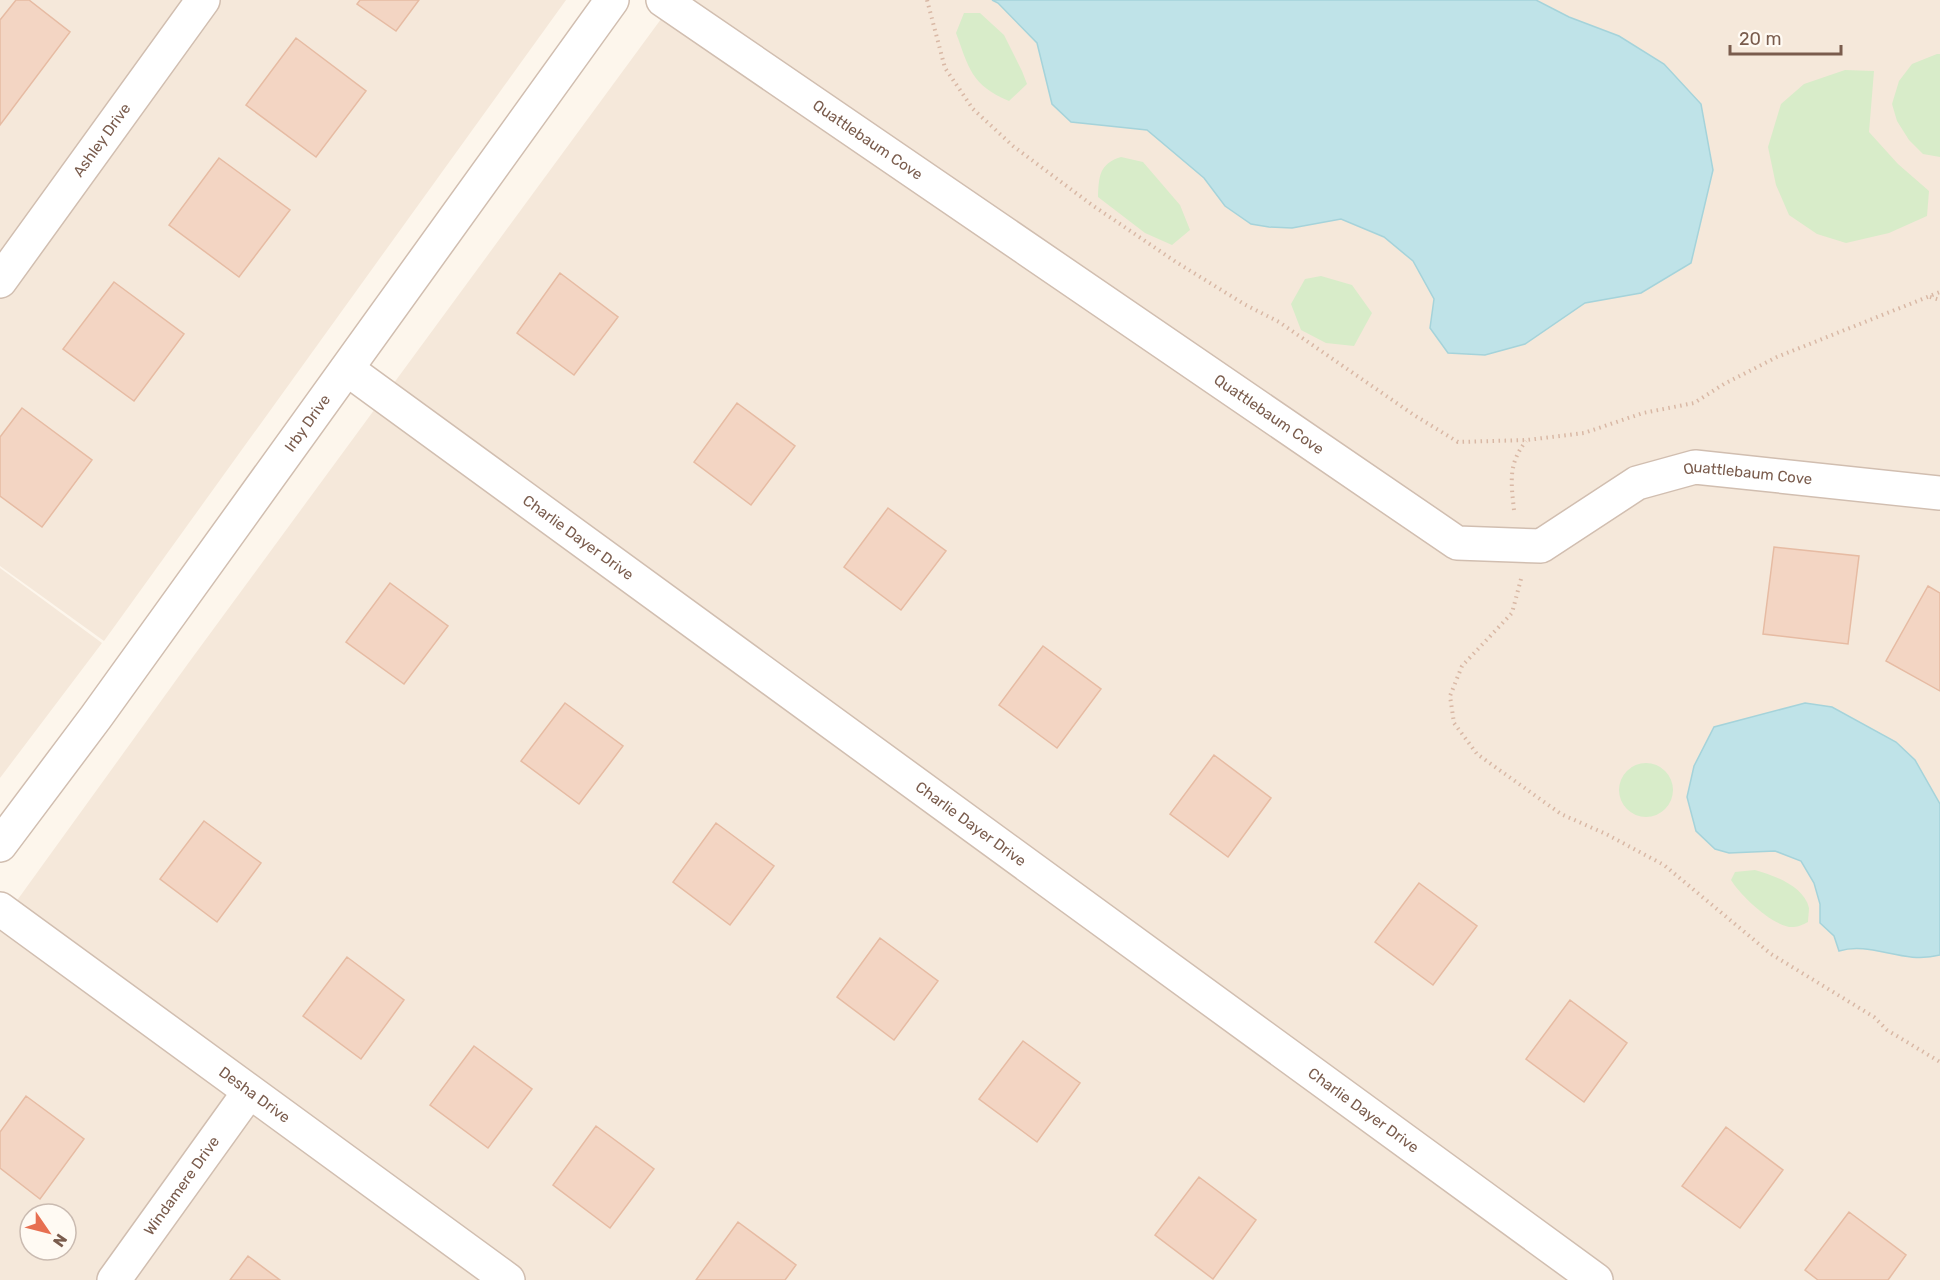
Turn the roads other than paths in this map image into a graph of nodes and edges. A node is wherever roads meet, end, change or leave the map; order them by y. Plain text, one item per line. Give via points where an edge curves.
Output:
1 (204, 0) edge
2 (612, 0) edge
3 (663, 0) edge
4 (6, 260) edge
5 (347, 369) junction
6 (1940, 493) edge
7 (0, 845) edge
8 (0, 909) edge
9 (249, 1092) junction
10 (114, 1280) edge
11 (508, 1280) edge
12 (1596, 1280) edge

1 - 4 street, Ashley Drive
2 - 5 street, Irby Drive
3 - 6 street, Quattlebaum Cove via 1457,543 1541,546 1637,483 1695,467
5 - 7 street, Irby Drive
5 - 12 street, Charlie Dayer Drive
8 - 9 street, Desha Drive
9 - 10 street, Windamere Drive
9 - 11 street, Desha Drive

